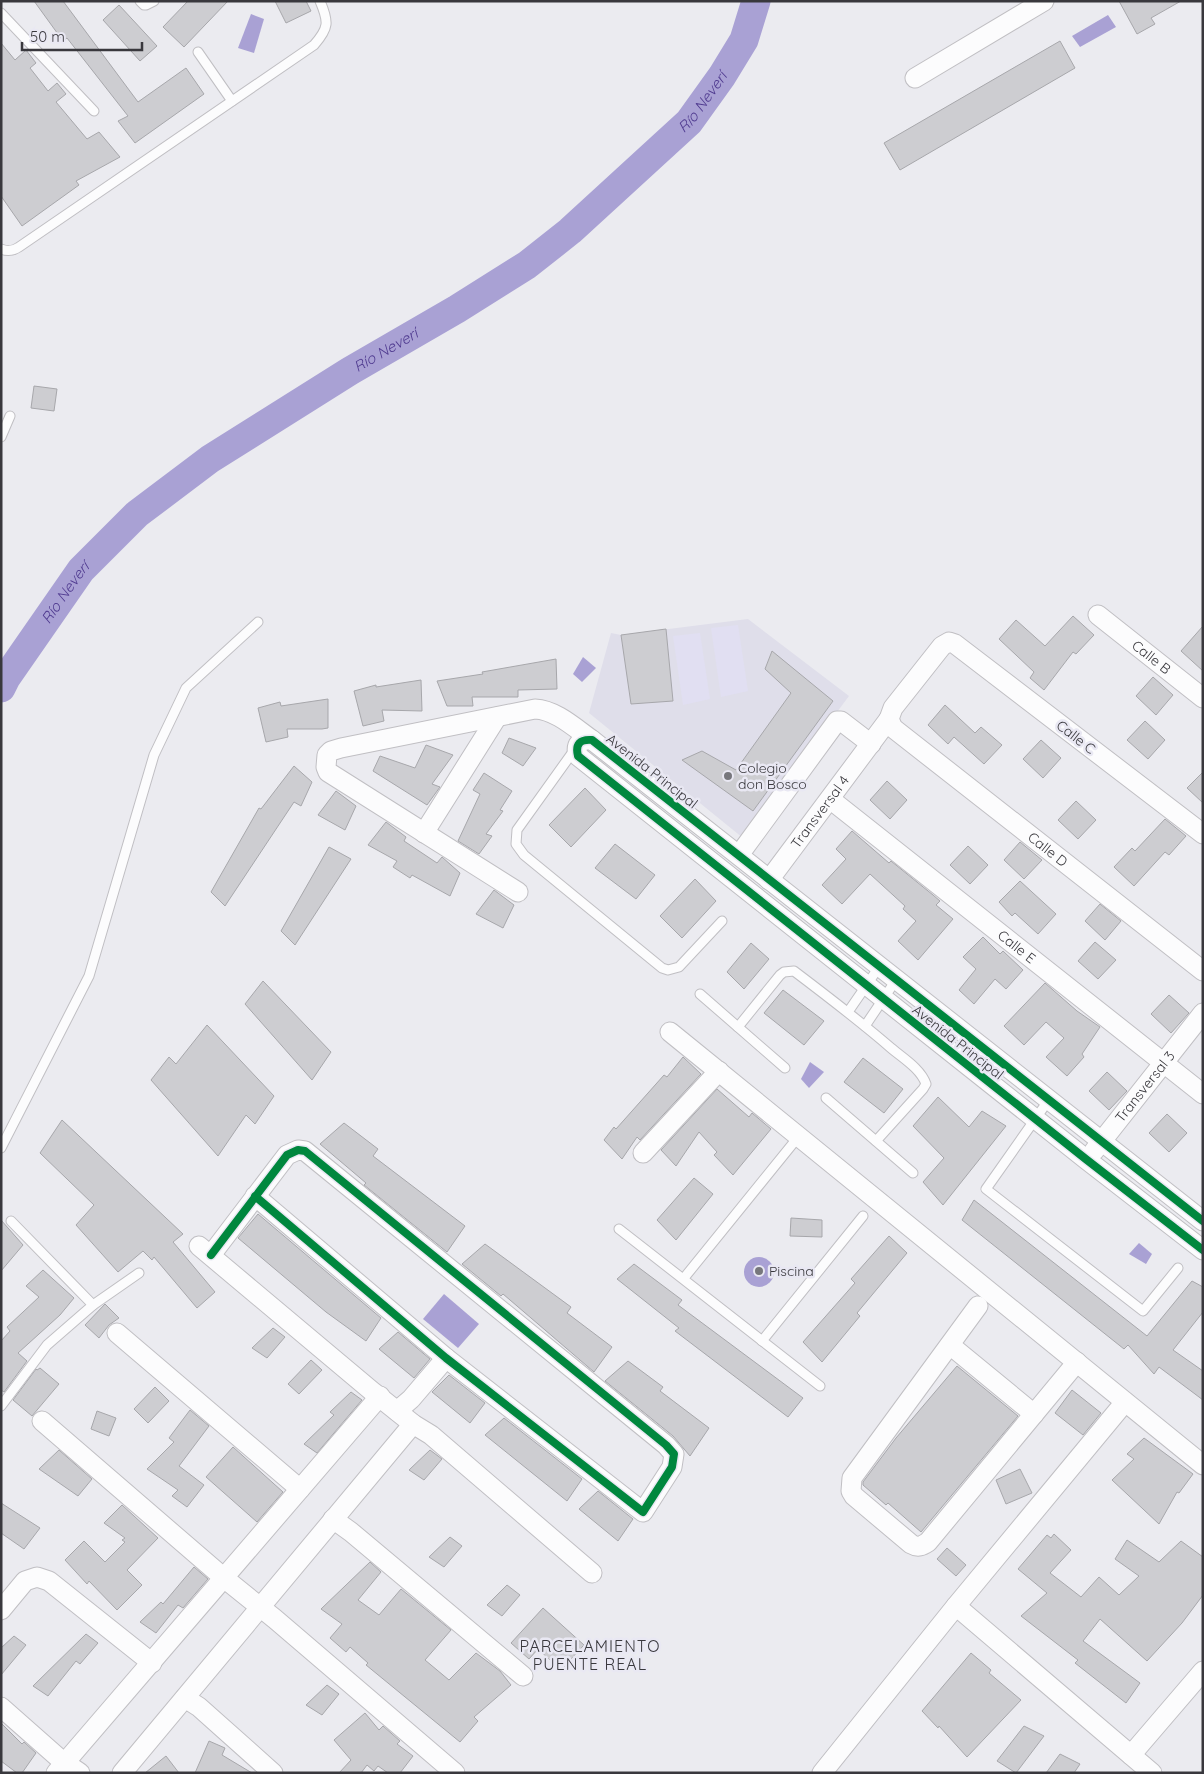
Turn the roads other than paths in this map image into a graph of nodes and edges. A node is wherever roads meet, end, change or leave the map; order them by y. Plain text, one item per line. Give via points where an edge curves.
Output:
1 (140, 1) edge
2 (154, 1) edge
3 (320, 1) edge
4 (1044, 1) edge
5 (1, 13) edge
6 (198, 52) dead end
7 (915, 78) dead end
8 (232, 101) junction
9 (94, 111) dead end
10 (1, 249) edge
11 (10, 416) dead end
12 (1, 436) edge
13 (1098, 615) dead end
14 (258, 622) dead end
15 (949, 642) joint
16 (1203, 698) edge
17 (496, 717) junction
18 (891, 723) junction
19 (584, 743) junction
20 (871, 744) junction
21 (830, 798) junction
22 (424, 832) junction
23 (1203, 834) edge
24 (739, 855) junction
25 (769, 880) junction
26 (518, 892) dead end
27 (722, 921) dead end
28 (879, 967) junction
29 (1203, 971) edge
30 (896, 980) junction
31 (866, 985) junction
32 (700, 994) dead end
33 (884, 999) junction
34 (848, 1012) junction
35 (1203, 1013) edge
36 (865, 1026) junction
37 (738, 1027) junction
38 (670, 1032) dead end
39 (1163, 1063) junction
40 (785, 1068) dead end
41 (719, 1071) junction
42 (1203, 1094) edge
43 (826, 1098) dead end
44 (1048, 1101) junction
45 (1035, 1120) junction
46 (799, 1136) junction
47 (876, 1141) junction
48 (1101, 1142) junction
49 (1, 1148) edge
50 (643, 1153) dead end
51 (1087, 1160) junction
52 (913, 1173) dead end
53 (255, 1196) junction
54 (863, 1216) dead end
55 (11, 1221) dead end
56 (1203, 1222) edge
57 (619, 1229) dead end
58 (1203, 1250) edge
59 (1178, 1268) dead end
60 (139, 1273) dead end
61 (684, 1278) junction
62 (93, 1306) junction
63 (978, 1306) dead end
64 (117, 1333) dead end
65 (762, 1341) junction
66 (950, 1345) junction
67 (446, 1358) junction
68 (1077, 1362) junction
69 (820, 1386) dead end
70 (380, 1396) junction
71 (1125, 1402) junction
72 (1, 1406) edge
73 (397, 1411) junction
74 (1034, 1414) junction
75 (42, 1421) dead end
76 (413, 1424) junction
77 (1203, 1465) edge
78 (300, 1489) junction
79 (333, 1519) junction
80 (592, 1573) dead end
81 (224, 1578) junction
82 (956, 1606) junction
83 (259, 1608) junction
84 (1, 1610) edge
85 (152, 1663) junction
86 (1203, 1671) edge
87 (522, 1676) dead end
88 (184, 1698) junction
89 (1, 1707) edge
90 (1131, 1755) junction
91 (67, 1769) edge
92 (122, 1773) edge
93 (273, 1773) edge
94 (456, 1773) edge
95 (822, 1773) edge
96 (1152, 1773) edge

1 - 2 lane via 146,5
3 - 8 lane via 327,27 314,45
4 - 7 street
5 - 9 lane
6 - 8 lane
8 - 10 lane via 13,251
11 - 12 lane
13 - 16 street, Calle B
14 - 49 lane via 186,688 154,755 89,976
15 - 18 street, Transversal 4 via 942,646 893,708
15 - 23 street, Calle C
17 - 19 street via 544,710 566,721
17 - 22 street
17 - 22 street via 341,748 327,755 328,772
18 - 20 street, Transversal 4
18 - 29 street, Calle D
19 - 24 street, Avenida Principal
19 - 27 lane via 517,830 516,844 524,855 662,968 679,968
19 - 31 street, Avenida Principal via 578,756
20 - 21 street, Transversal 4
20 - 24 street via 837,722
21 - 25 street, Transversal 4
21 - 39 street, Calle E
22 - 26 street
24 - 25 street, Avenida Principal
25 - 28 street, Avenida Principal
28 - 30 street, Avenida Principal
28 - 31 lane
30 - 33 lane
30 - 44 street, Avenida Principal
31 - 33 street, Avenida Principal
31 - 34 lane
32 - 37 lane
33 - 36 lane
33 - 45 street, Avenida Principal
34 - 36 lane
34 - 37 lane via 790,971 780,975
35 - 39 street, Transversal 3
36 - 47 lane via 916,1069 926,1084
37 - 40 lane
38 - 41 street
39 - 42 street, Calle E
39 - 48 street, Transversal 3
41 - 46 street
41 - 50 street
43 - 47 lane
44 - 45 lane
44 - 48 street, Avenida Principal
45 - 51 street, Avenida Principal
45 - 59 lane via 986,1189 1143,1311
46 - 61 lane
46 - 68 street
47 - 52 lane
48 - 51 street, Transversal 3
48 - 56 street, Avenida Principal
51 - 58 street, Avenida Principal
53 - 67 street
53 - 67 street via 287,1154 305,1151 666,1445 674,1454 672,1467 643,1512
53 - 70 street via 205,1250
54 - 65 lane
55 - 62 lane
57 - 61 lane
60 - 62 lane
61 - 65 lane
62 - 72 lane via 47,1345
63 - 66 street
64 - 78 street
65 - 69 lane
66 - 74 street
66 - 74 street via 852,1478 854,1496 911,1544 916,1547 928,1542
67 - 73 street
68 - 71 street
68 - 74 street
70 - 73 street
70 - 78 street
71 - 77 street
71 - 82 street
73 - 76 street
75 - 81 street
76 - 79 street
76 - 80 street
78 - 81 street
79 - 83 street
79 - 87 street
81 - 83 street
81 - 85 street
82 - 90 street
82 - 95 street
83 - 88 street
83 - 94 street
84 - 85 street via 25,1581 37,1576 49,1580
85 - 91 street
86 - 90 street
88 - 92 street
88 - 93 street via 199,1707
89 - 91 street
90 - 96 street

